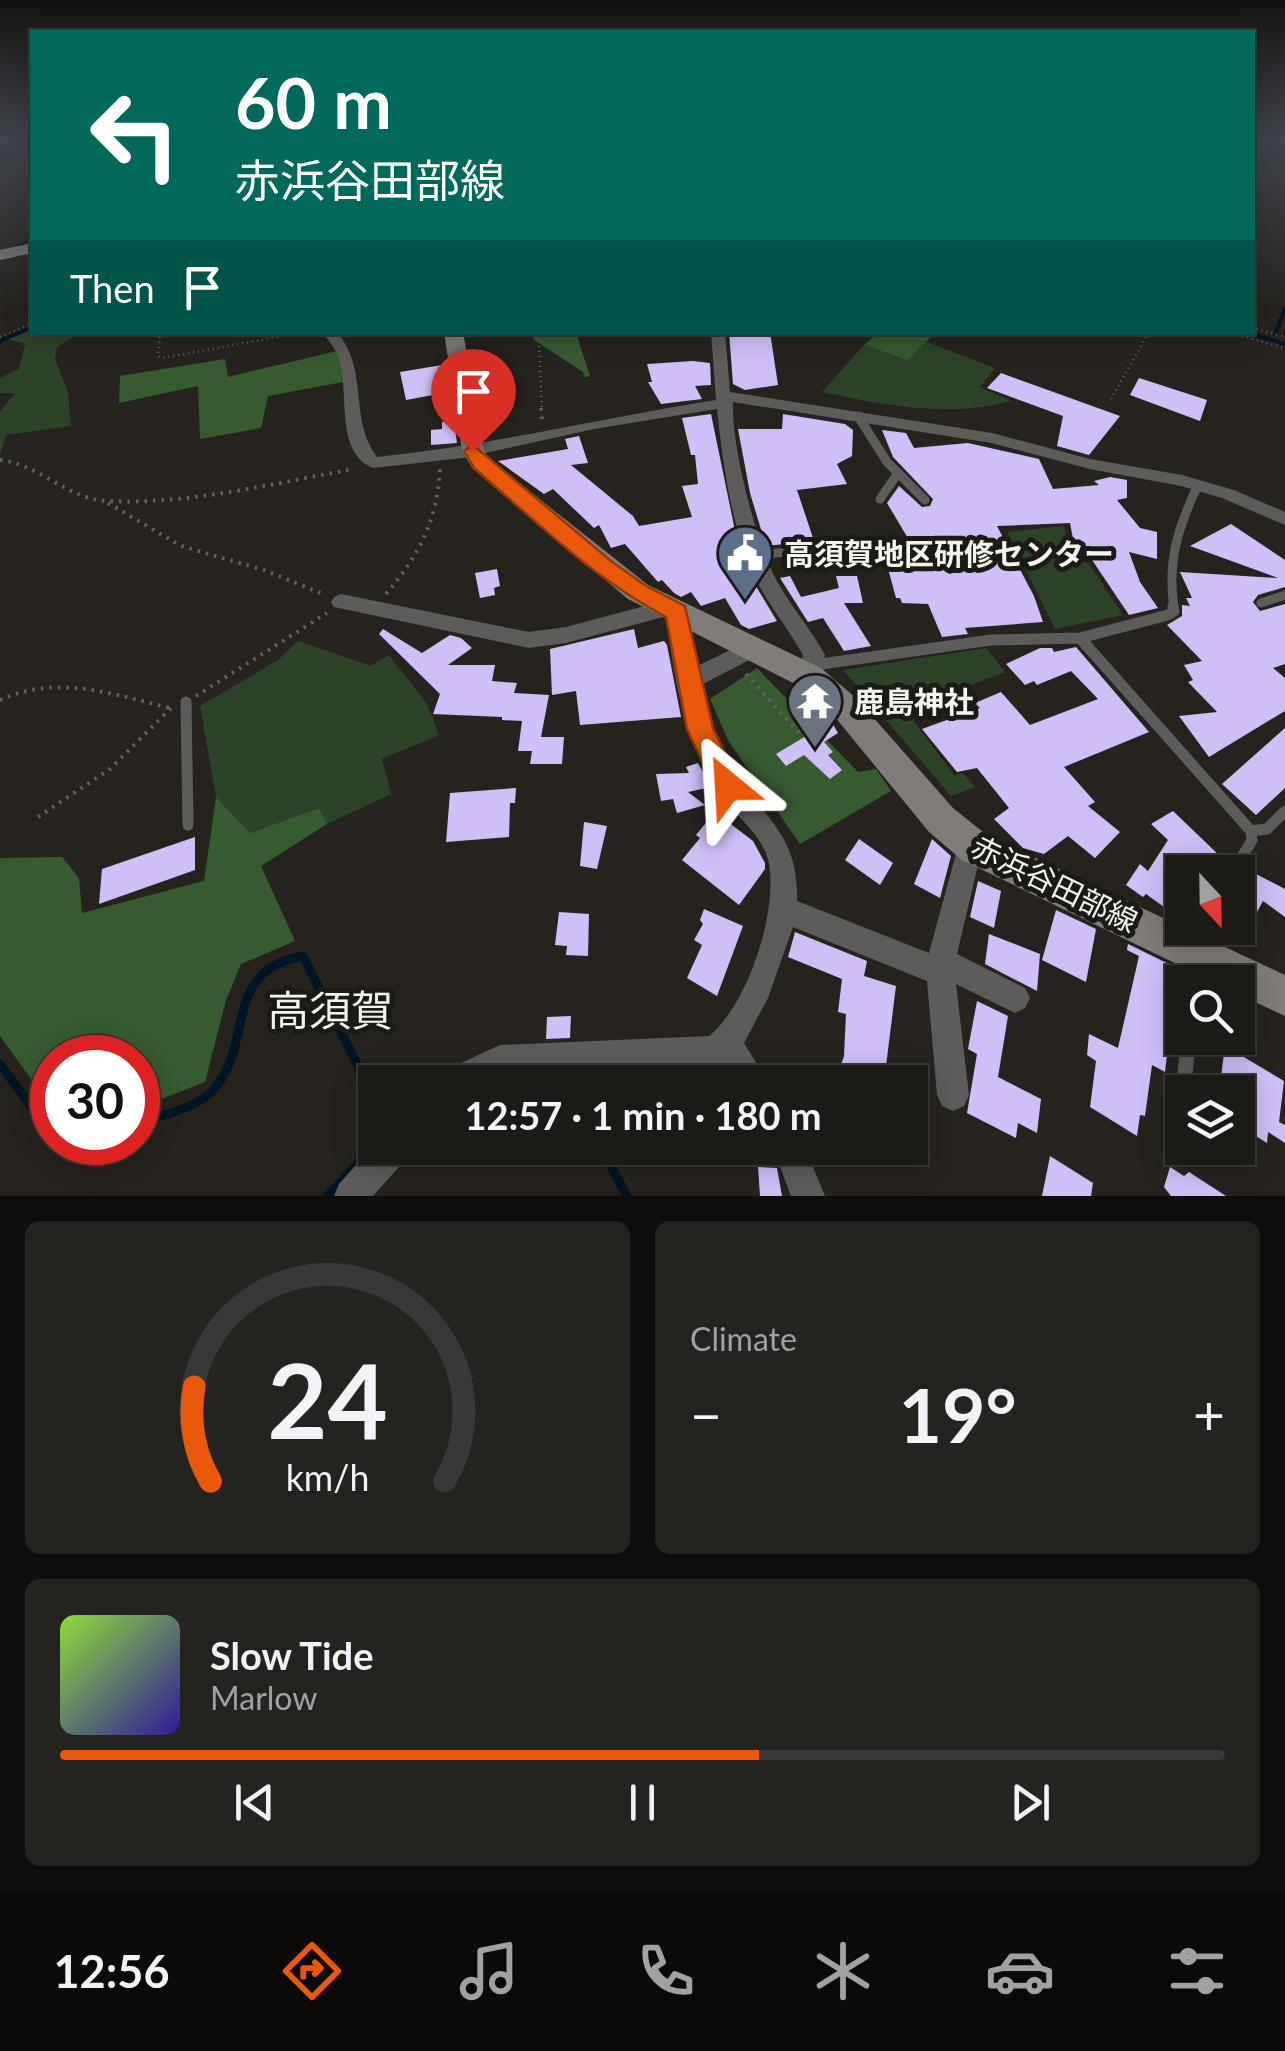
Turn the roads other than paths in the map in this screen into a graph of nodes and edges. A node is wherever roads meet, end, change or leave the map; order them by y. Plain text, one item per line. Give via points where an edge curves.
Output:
1 (30, 248) edge
2 (0, 254) edge
3 (332, 335) edge
4 (454, 335) edge
5 (718, 335) edge
6 (726, 399) junction
7 (858, 416) junction
8 (473, 451) junction
9 (896, 476) junction
10 (1198, 485) junction
11 (880, 498) dead end
12 (924, 500) dead end
13 (1276, 516) edge
14 (1285, 536) edge
15 (757, 554) junction
16 (962, 560) dead end
17 (1285, 594) edge
18 (341, 602) road end
19 (1261, 603) dead end
20 (672, 610) junction
21 (1080, 638) junction
22 (742, 654) junction
23 (812, 671) junction
24 (688, 681) junction
25 (186, 702) road end
26 (1285, 812) edge
27 (188, 825) dead end
28 (1251, 831) junction
29 (975, 848) junction
30 (1243, 855) edge
31 (783, 909) junction
32 (1193, 955) edge
33 (940, 966) junction
34 (1285, 996) edge
35 (1015, 998) dead end
36 (727, 1045) junction
37 (490, 1065) edge
38 (741, 1065) edge
39 (953, 1095) dead end
40 (378, 1165) edge
41 (795, 1165) edge
42 (351, 1196) edge
43 (808, 1196) edge

1 - 2 main road
3 - 8 street via 347,353 354,433 373,463
4 - 8 main road
5 - 6 street
6 - 7 street
6 - 8 street
6 - 15 street
7 - 9 lane
7 - 10 street via 992,438
8 - 20 main road, 赤浜谷田部線 via 603,566
9 - 11 lane
9 - 12 lane
10 - 13 street
10 - 21 lane via 1170,556 1174,611
13 - 14 street
15 - 16 lane via 852,546 879,555 943,552
15 - 23 street via 814,655
17 - 19 lane
18 - 20 street via 530,640
20 - 22 main road, 赤浜谷田部線
20 - 24 street
21 - 23 lane via 991,640
21 - 28 lane
22 - 23 main road, 赤浜谷田部線
22 - 24 street
23 - 29 main road, 赤浜谷田部線 via 941,820
24 - 31 street via 715,764 775,844
25 - 27 lane
26 - 28 lane via 1267,829
28 - 30 lane
29 - 32 main road, 赤浜谷田部線
29 - 33 street via 966,859
31 - 33 street
31 - 36 street via 757,988
32 - 34 main road, 赤浜谷田部線
33 - 35 street
33 - 39 street
36 - 37 street via 714,1052
36 - 38 street
40 - 42 street
41 - 43 street

